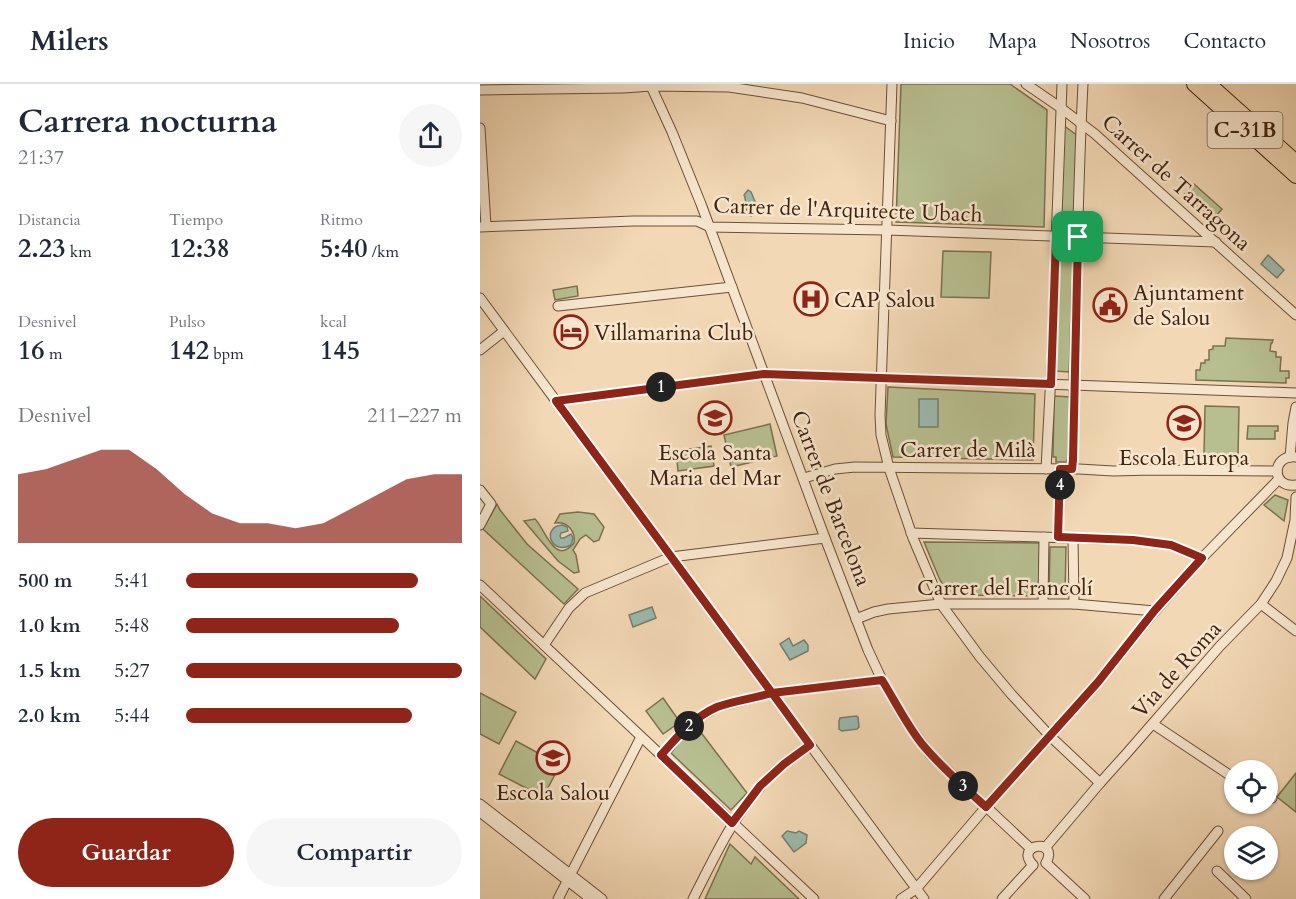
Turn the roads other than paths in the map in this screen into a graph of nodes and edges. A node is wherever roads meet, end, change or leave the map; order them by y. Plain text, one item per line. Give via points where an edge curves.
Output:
1 (892, 84) edge
2 (1026, 84) edge
3 (1062, 84) edge
4 (1083, 84) edge
5 (1194, 84) edge
6 (1209, 84) edge
7 (651, 85) edge
8 (480, 90) edge
9 (1061, 108) junction
10 (891, 121) junction
11 (1082, 124) junction
12 (480, 128) edge
13 (1296, 162) edge
14 (1296, 176) edge
15 (483, 226) edge
16 (710, 227) junction
17 (887, 230) junction
18 (1056, 237) junction
19 (1078, 237) junction
20 (1216, 242) junction
21 (732, 287) junction
22 (480, 298) edge
23 (558, 306) dead end
24 (1296, 315) edge
25 (504, 332) junction
26 (480, 350) edge
27 (764, 374) junction
28 (882, 378) junction
29 (1051, 384) junction
30 (1074, 385) junction
31 (1296, 393) edge
32 (556, 401) junction
33 (1296, 407) edge
34 (1293, 457) edge
35 (889, 468) junction
36 (1046, 469) junction
37 (1060, 469) junction
38 (1072, 469) junction
39 (1278, 475) junction
40 (804, 478) junction
41 (1296, 485) edge
42 (480, 490) edge
43 (1296, 497) edge
44 (480, 525) edge
45 (911, 533) junction
46 (1044, 537) junction
47 (1058, 537) junction
48 (825, 538) junction
49 (1074, 538) junction
50 (670, 557) junction
51 (1202, 558) junction
52 (480, 585) edge
53 (1043, 603) junction
54 (941, 604) junction
55 (1074, 604) junction
56 (1261, 604) junction
57 (1155, 610) junction
58 (856, 619) junction
59 (1296, 631) edge
60 (544, 645) junction
61 (882, 680) junction
62 (772, 693) junction
63 (1153, 724) junction
64 (1050, 736) junction
65 (641, 737) junction
66 (810, 745) junction
67 (661, 755) junction
68 (1224, 771) edge
69 (1100, 783) junction
70 (480, 804) edge
71 (986, 807) junction
72 (480, 812) edge
73 (732, 823) junction
74 (1218, 831) dead end
75 (1045, 848) junction
76 (1031, 849) junction
77 (1046, 863) junction
78 (1033, 865) junction
79 (1216, 871) dead end
80 (569, 878) junction
81 (916, 889) junction
82 (558, 899) edge
83 (591, 899) edge
84 (602, 899) edge
85 (693, 899) edge
86 (814, 899) edge
87 (901, 899) edge
88 (924, 899) edge
89 (1002, 899) edge
90 (1085, 899) edge
91 (1164, 899) edge
92 (1246, 899) edge

1 - 10 street
2 - 9 street, Carrer de Tarragona
3 - 9 street
4 - 11 street
5 - 14 main road, C-31B
6 - 13 main road, C-31B
7 - 8 street
7 - 10 street via 750,90 802,98
7 - 16 street, Carrer de Barcelona
9 - 11 street, Carrer de Tarragona
9 - 18 street
10 - 17 street
11 - 19 street
11 - 20 street, Carrer de Tarragona
12 - 15 street
15 - 16 street, Carrer de l'Arquitecte Ubach via 697,221
16 - 17 street, Carrer de l'Arquitecte Ubach
16 - 21 street, Carrer de Barcelona
17 - 18 street, Carrer de l'Arquitecte Ubach
17 - 28 street
18 - 19 street, Carrer de l'Arquitecte Ubach
18 - 29 street
19 - 20 street, Carrer de l'Arquitecte Ubach
19 - 30 street
20 - 24 street, Carrer de Tarragona
21 - 23 street
21 - 27 street, Carrer de Barcelona
22 - 25 street
25 - 26 street
25 - 32 street
27 - 28 street
27 - 32 street
27 - 40 street, Carrer de Barcelona
28 - 29 street
28 - 35 street via 880,425
29 - 30 street
29 - 36 street
30 - 31 street
30 - 38 street
32 - 50 street
33 - 34 street
34 - 39 street via 1279,463
35 - 36 street, Carrer de Milà
35 - 40 street, Carrer de Milà via 835,469
35 - 45 street
36 - 37 street, Carrer de Milà
37 - 38 street, Carrer de Milà
37 - 47 street
38 - 39 street, Carrer de Milà
39 - 41 street, Carrer de Milà via 1288,486
39 - 51 street
40 - 48 street, Carrer de Barcelona
42 - 44 street via 492,500
43 - 56 street, Via de Roma via 1287,558
45 - 46 street
45 - 54 street
46 - 47 street
46 - 53 street
47 - 49 street
48 - 50 street
48 - 58 street, Carrer de Barcelona
49 - 51 street via 1171,545
49 - 55 street
50 - 60 street via 585,593 569,608
50 - 62 street
51 - 57 street
52 - 60 street
53 - 54 street, Carrer del Francolí
53 - 55 street, Carrer del Francolí
54 - 58 street, Carrer del Francolí via 888,609
54 - 64 street via 986,664
55 - 57 street, Carrer del Francolí
56 - 59 street
56 - 63 street, Via de Roma
57 - 64 street
58 - 61 street, Carrer de Barcelona
60 - 65 street
61 - 62 street
61 - 71 street, Carrer de Barcelona via 921,743
62 - 66 street
62 - 67 street via 717,707 684,730
63 - 68 street
63 - 69 street, Via de Roma
64 - 69 street
64 - 71 street
65 - 67 street
65 - 80 street
66 - 73 street via 760,786
66 - 81 street
67 - 73 street
69 - 75 street, Via de Roma
70 - 80 street
71 - 76 street, Carrer de Barcelona
71 - 81 street
72 - 80 street
73 - 85 street
73 - 86 street
74 - 91 street
75 - 76 street
75 - 77 street via 1049,857
76 - 78 street via 1028,858
77 - 78 street
77 - 90 street
78 - 89 street
79 - 92 street
80 - 82 street
80 - 83 street
80 - 84 street
81 - 87 street
81 - 88 street

